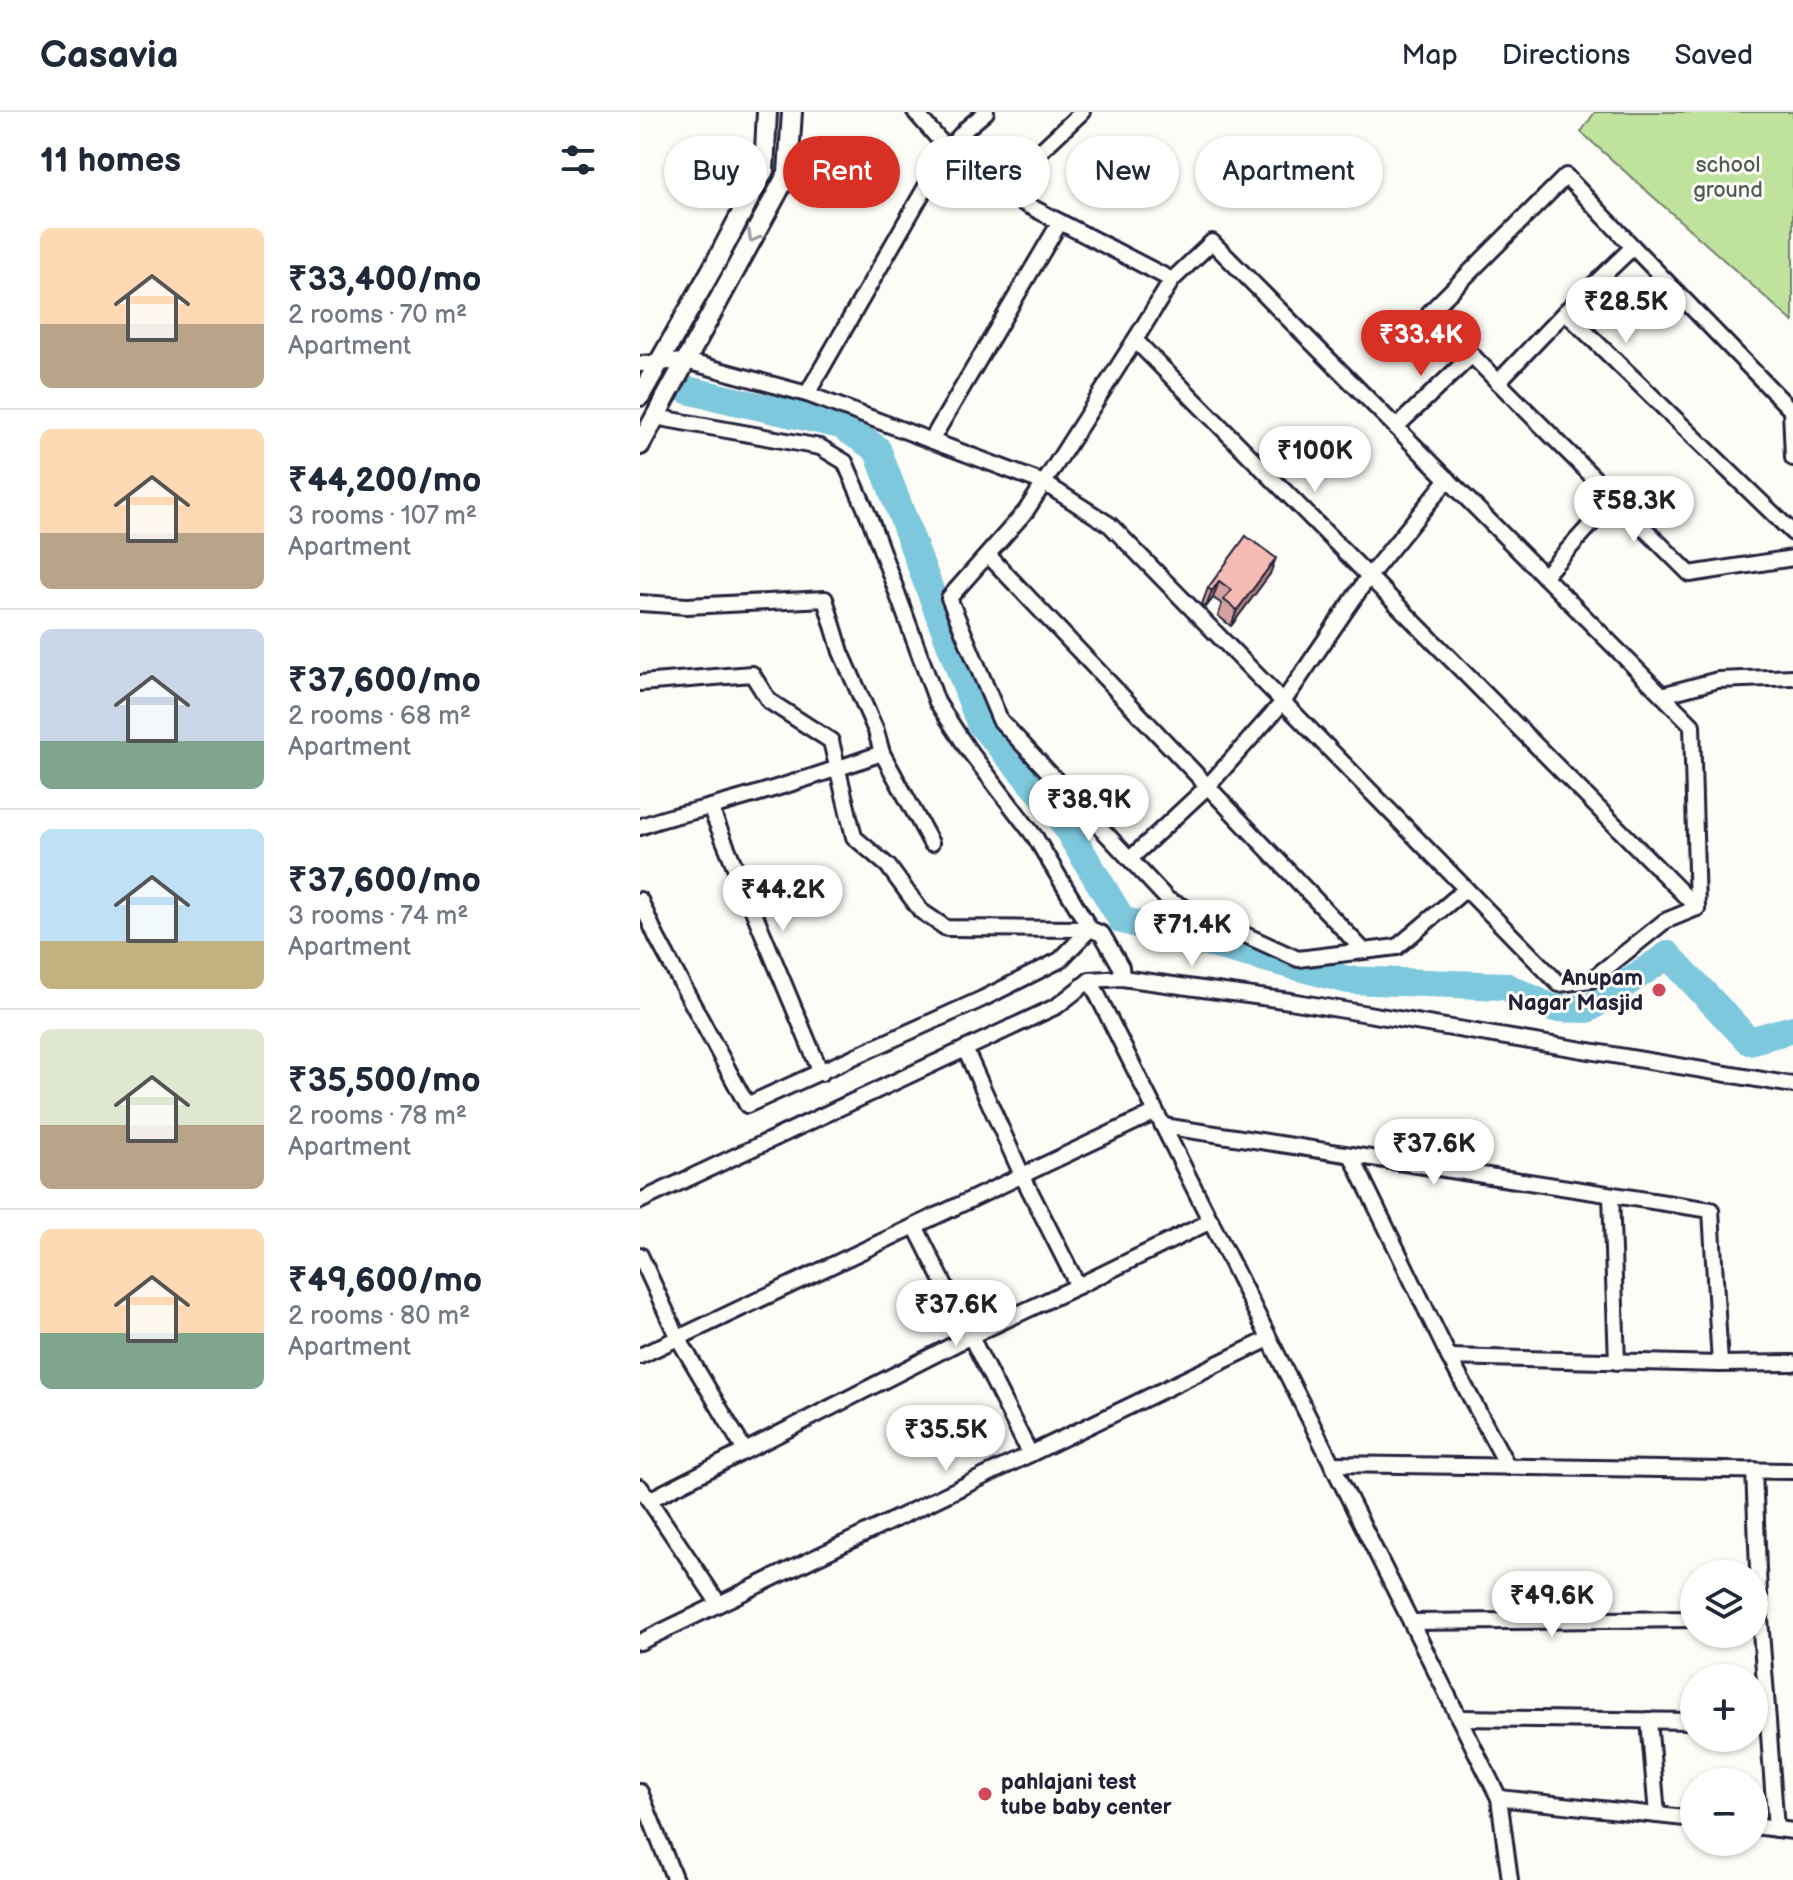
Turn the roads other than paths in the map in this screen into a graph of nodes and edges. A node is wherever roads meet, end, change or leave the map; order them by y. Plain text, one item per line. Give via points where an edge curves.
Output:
1 (767, 112) edge
2 (792, 112) edge
3 (915, 112) edge
4 (986, 112) edge
5 (1082, 112) edge
6 (935, 136) edge
7 (960, 136) edge
8 (1050, 142) edge
9 (916, 204) edge
10 (1033, 208) edge
11 (1060, 222) junction
12 (1633, 247) junction
13 (1172, 280) junction
14 (1565, 312) junction
15 (1135, 340) junction
16 (1471, 356) junction
17 (686, 361) junction
18 (650, 363) edge
19 (1498, 382) junction
20 (807, 394) junction
21 (640, 396) edge
22 (655, 417) junction
23 (1396, 427) junction
24 (932, 439) junction
25 (640, 445) edge
26 (1793, 458) edge
27 (1448, 479) junction
28 (1044, 483) junction
29 (1615, 498) junction
30 (1793, 533) edge
31 (988, 555) junction
32 (1793, 558) edge
33 (1369, 576) junction
34 (1544, 576) junction
35 (640, 603) edge
36 (1793, 677) edge
37 (640, 683) edge
38 (1662, 695) junction
39 (1283, 702) junction
40 (882, 753) junction
41 (838, 769) junction
42 (1208, 786) junction
43 (710, 807) junction
44 (640, 827) edge
45 (931, 843) dead end
46 (1130, 859) junction
47 (1466, 889) junction
48 (640, 900) edge
49 (1697, 908) junction
50 (1090, 929) junction
51 (1364, 951) junction
52 (1122, 978) junction
53 (1090, 980) junction
54 (965, 1049) junction
55 (821, 1073) junction
56 (1793, 1085) edge
57 (1159, 1119) junction
58 (1351, 1155) junction
59 (1022, 1175) junction
60 (1611, 1195) junction
61 (640, 1201) edge
62 (1211, 1221) junction
63 (915, 1226) junction
64 (640, 1255) edge
65 (1078, 1286) junction
66 (971, 1336) junction
67 (678, 1338) junction
68 (1269, 1339) junction
69 (640, 1356) edge
70 (1449, 1357) junction
71 (1617, 1362) junction
72 (1793, 1363) edge
73 (1720, 1364) junction
74 (745, 1451) junction
75 (1030, 1454) junction
76 (1332, 1464) junction
77 (1508, 1467) junction
78 (1754, 1470) junction
79 (1793, 1471) edge
80 (640, 1487) edge
81 (649, 1500) junction
82 (1756, 1560) edge
83 (719, 1604) junction
84 (1680, 1619) edge
85 (1411, 1622) junction
86 (640, 1642) edge
87 (1459, 1718) junction
88 (1649, 1720) junction
89 (1680, 1721) edge
90 (1765, 1752) edge
91 (640, 1792) edge
92 (1499, 1798) junction
93 (1657, 1815) junction
94 (1680, 1817) edge
95 (1768, 1828) edge
96 (1776, 1829) junction
97 (1793, 1831) edge
98 (675, 1880) edge
99 (1510, 1880) edge

1 - 18 street via 764,170
2 -> 17 street via 788,173
3 - 6 street
4 - 7 street
5 - 8 street
9 - 20 street
10 - 11 street
11 - 13 street
11 - 24 street
12 - 14 street
12 - 16 street via 1566,176 1430,312
12 - 26 street via 1791,410
13 - 15 street
13 - 23 street via 1212,242
14 - 19 street
14 - 30 street
15 - 28 street
15 - 33 street
16 - 19 street
16 - 23 street
17 - 18 street
17 - 20 street
17 - 22 street
18 - 21 street
19 - 29 street
20 - 24 street
22 - 25 street
22 - 50 street via 820,447 845,462 937,702 1035,837
23 - 27 street
24 - 28 street
27 - 33 street
27 - 34 street
28 - 31 street
28 - 39 street via 1110,525
29 - 32 street via 1690,574
29 - 34 street
31 - 42 street
31 - 46 street via 949,598 1000,720
33 - 39 street
33 - 49 street
34 - 38 street
35 - 40 street via 687,606 825,599
36 - 38 street via 1718,680
37 - 41 street via 752,674 769,701 831,741
38 - 49 street via 1692,725
39 - 42 street
39 - 47 street
40 - 41 street
40 - 45 street
41 - 43 street
41 - 50 street via 854,837 888,866 921,911 946,928
42 - 46 street
42 - 51 street
43 - 44 street
43 - 55 street
46 - 51 street via 1168,900 1298,959
47 - 49 street via 1559,984 1591,980 1665,921
47 - 51 street via 1397,947
48 - 55 street via 747,1105
50 - 52 street via 1102,934
50 - 55 street via 1060,960
52 - 53 street
52 - 56 street
53 - 54 street via 1057,1006
53 - 57 street
54 - 59 street
54 - 61 street
57 - 58 street
57 - 59 street
57 - 62 street
58 - 60 street
58 - 70 street
59 - 63 street
59 - 65 street
60 - 71 street
60 - 73 street via 1711,1210
62 - 65 street
62 - 68 street
63 - 66 street
63 - 67 street
64 - 67 street
65 - 66 street
66 - 74 street
66 - 75 street
67 - 69 street
67 - 74 street
68 - 75 street
68 - 76 street
70 - 71 street
70 - 77 street
71 - 73 street
72 - 73 street
74 - 81 street
75 - 83 street
76 - 77 street
76 - 85 street
77 - 78 street
78 - 79 street
78 - 82 street
80 - 81 street
81 - 83 street
83 - 86 street
84 - 85 street
85 - 87 street
87 - 88 street
87 - 92 street
88 - 89 street
88 - 93 street
90 - 96 street
91 - 98 street
92 - 93 street
92 - 99 street
93 - 94 street
95 - 96 street
96 - 97 street

